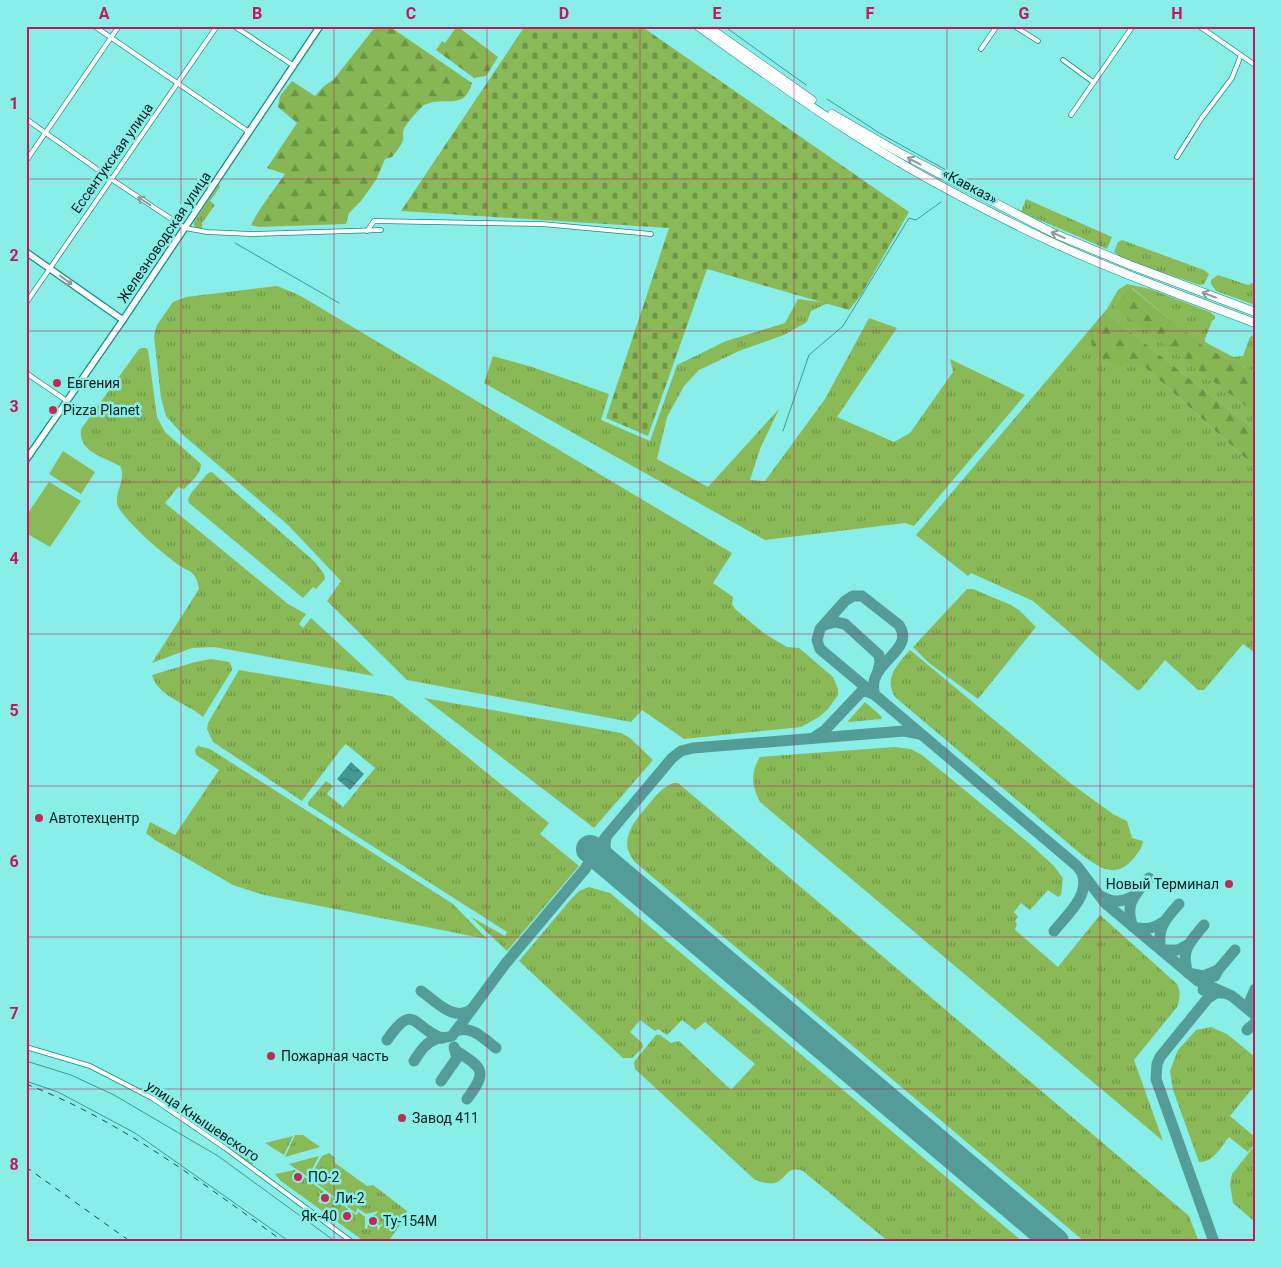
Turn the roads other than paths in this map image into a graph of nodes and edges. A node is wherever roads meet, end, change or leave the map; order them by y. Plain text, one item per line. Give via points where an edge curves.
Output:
1 (94, 26) edge
2 (119, 26) edge
3 (217, 26) edge
4 (234, 26) edge
5 (320, 26) edge
6 (698, 26) edge
7 (707, 26) edge
8 (997, 26) edge
9 (1014, 26) edge
10 (1133, 26) edge
11 (1199, 26) edge
12 (111, 38) junction
13 (1038, 41) dead end
14 (981, 49) dead end
15 (1241, 55) junction
16 (1063, 60) dead end
17 (1255, 65) edge
18 (294, 66) junction
19 (178, 82) junction
20 (1093, 82) junction
21 (1071, 115) dead end
22 (26, 119) edge
23 (46, 132) junction
24 (250, 132) junction
25 (1177, 157) dead end
26 (26, 161) edge
27 (111, 179) junction
28 (185, 228) junction
29 (381, 230) dead end
30 (367, 231) junction
31 (651, 234) dead end
32 (1078, 244) junction
33 (26, 252) edge
34 (1080, 254) junction
35 (50, 269) junction
36 (1173, 281) junction
37 (1198, 301) junction
38 (26, 303) edge
39 (1255, 312) edge
40 (123, 320) junction
41 (1255, 323) edge
42 (26, 373) edge
43 (67, 402) junction
44 (26, 460) edge
45 (26, 1047) edge
46 (352, 1242) edge

1 - 12 street
2 - 12 street
3 - 19 street, Ессентукская улица
4 - 18 street
5 - 18 main road, Железноводская улица
6 - 34 highway, «Кавказ» via 888,156 999,216
32 -> 7 highway, «Кавказ» via 1014,214 855,128
8 - 14 street
9 - 13 street
10 - 20 street
11 - 15 street
12 - 19 street
12 - 23 street
15 - 17 street
15 - 25 street via 1232,78
16 - 20 street
18 - 24 main road, Железноводская улица
19 - 24 street
19 - 27 street, Ессентукская улица
20 - 21 street
22 - 23 street
23 - 26 street
23 - 27 street
24 - 28 main road, Железноводская улица
28 -> 27 street
27 - 35 street, Ессентукская улица
28 - 30 street via 251,234
28 - 40 main road, Железноводская улица
29 - 30 street
30 - 31 street via 374,221 542,224
32 - 34 highway via 1112,260 1114,264 1111,266
32 - 36 highway, «Кавказ»
33 - 35 main road
34 - 37 highway, «Кавказ»
35 - 38 street, Ессентукская улица
35 -> 40 main road
36 - 37 highway via 1136,270 1132,272
39 -> 36 highway, «Кавказ»
37 - 41 highway, «Кавказ»
40 - 43 main road, Железноводская улица
42 - 43 street
43 - 44 main road, Железноводская улица
45 - 46 street, улица Кнышевского via 90,1066 152,1098

